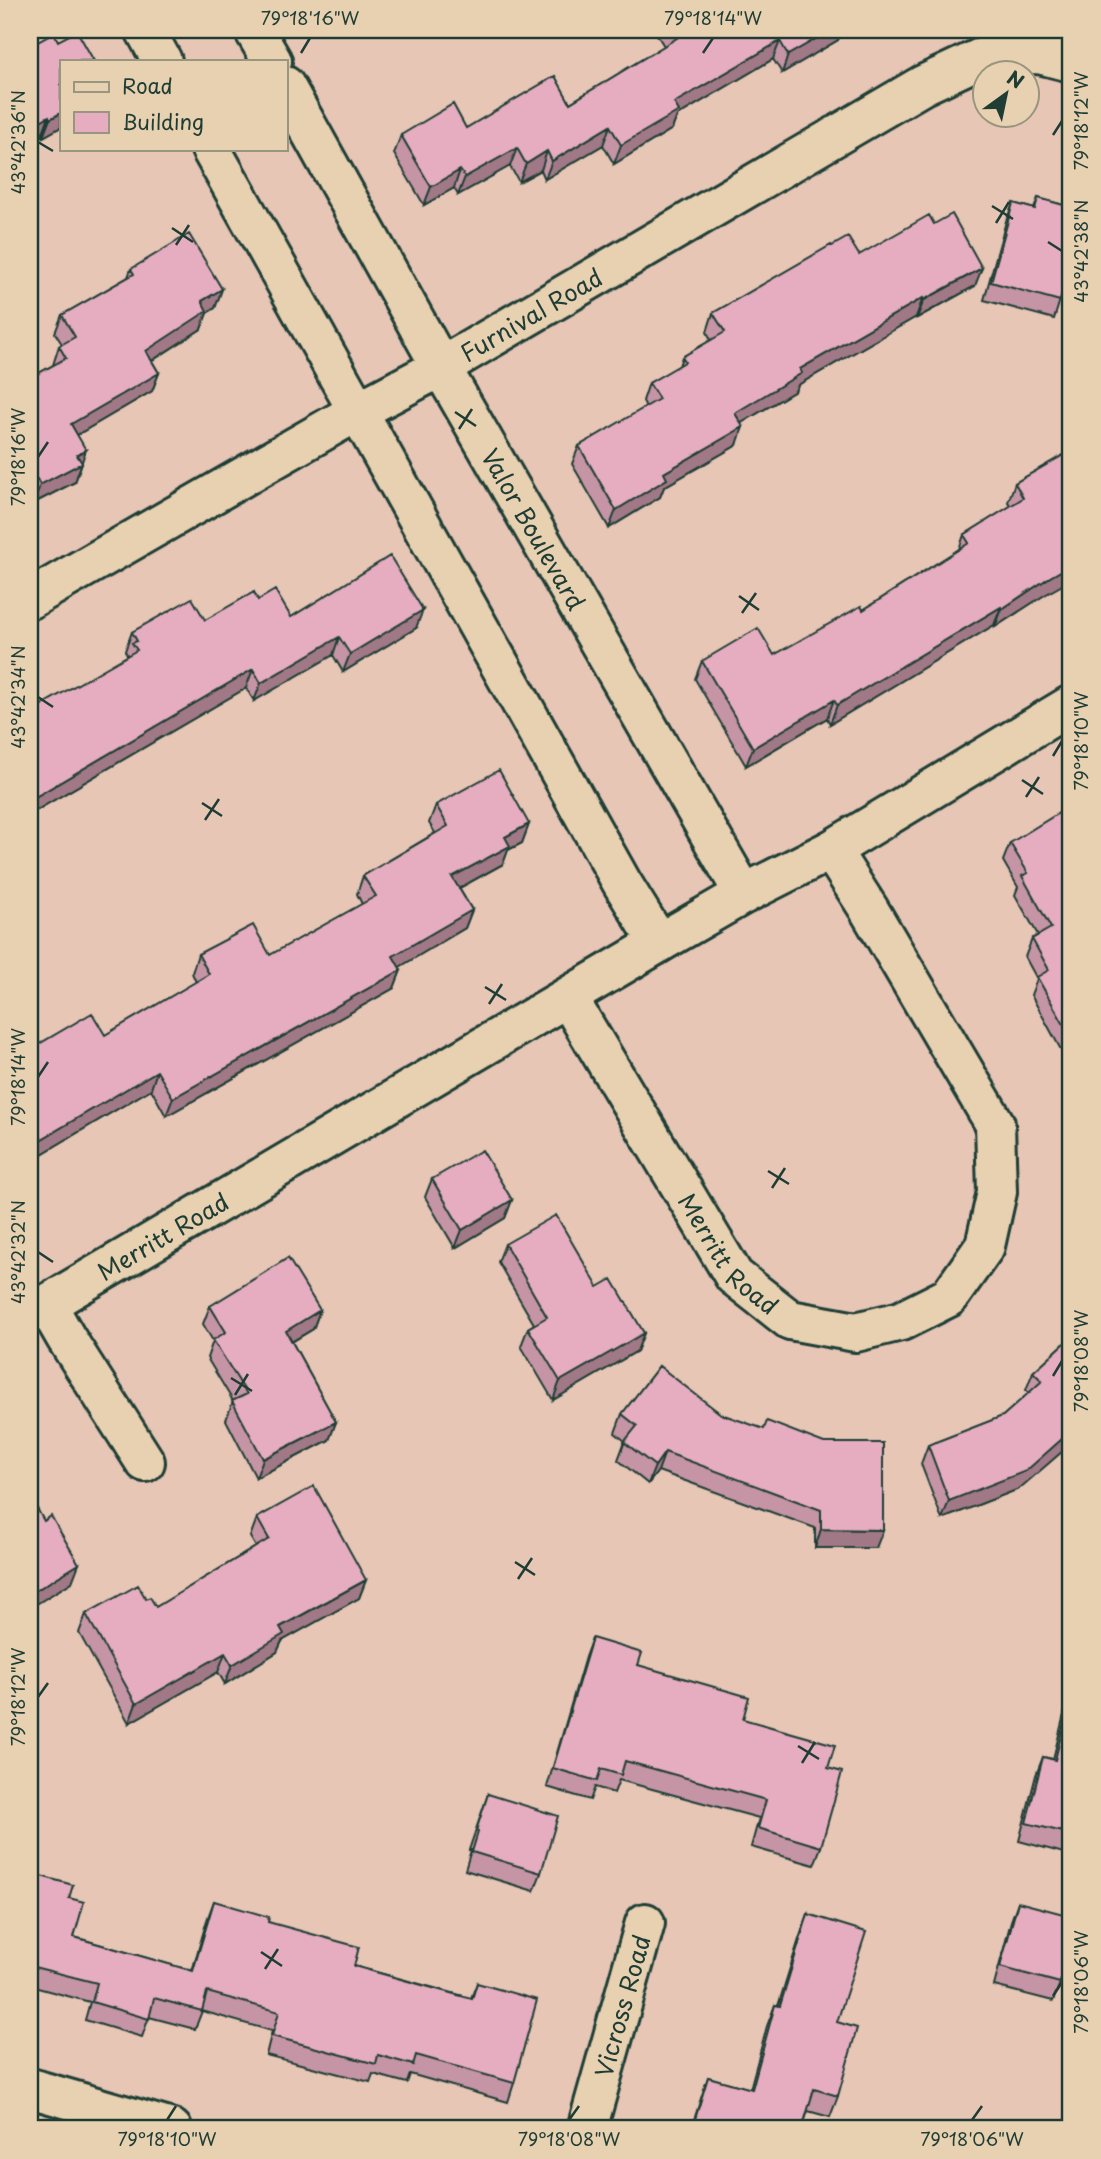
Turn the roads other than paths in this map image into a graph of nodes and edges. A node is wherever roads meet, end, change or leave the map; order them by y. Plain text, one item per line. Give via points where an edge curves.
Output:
1 (145, 30) edge
2 (254, 30) edge
3 (1052, 49) edge
4 (161, 60) edge
5 (271, 60) edge
6 (287, 90) edge
7 (212, 150) edge
8 (441, 367) junction
9 (358, 411) junction
10 (30, 600) edge
11 (1071, 705) edge
12 (831, 850) junction
13 (744, 894) junction
14 (659, 943) junction
15 (568, 998) junction
16 (38, 1310) edge
17 (145, 1462) dead end
18 (645, 1923) dead end
19 (30, 2088) edge
20 (172, 2129) edge
21 (587, 2129) edge

1 - 4 street
2 - 5 street
3 - 8 street, Furnival Road via 985,56 923,85
6 - 8 street, Valor Boulevard
7 - 9 street
8 - 9 street, Furnival Road
8 - 13 street, Valor Boulevard
9 - 10 street, Furnival Road
9 - 14 street
11 - 12 street, Merritt Road
12 - 13 street, Merritt Road
12 - 15 street, Merritt Road via 995,1124 997,1192 985,1246 949,1297 901,1321 856,1332 790,1320 734,1276
13 - 14 street, Merritt Road
14 - 15 street, Merritt Road
15 - 16 street, Merritt Road
16 - 17 street, Merritt Road via 66,1338
18 - 21 street, Vicross Road
19 - 20 street

